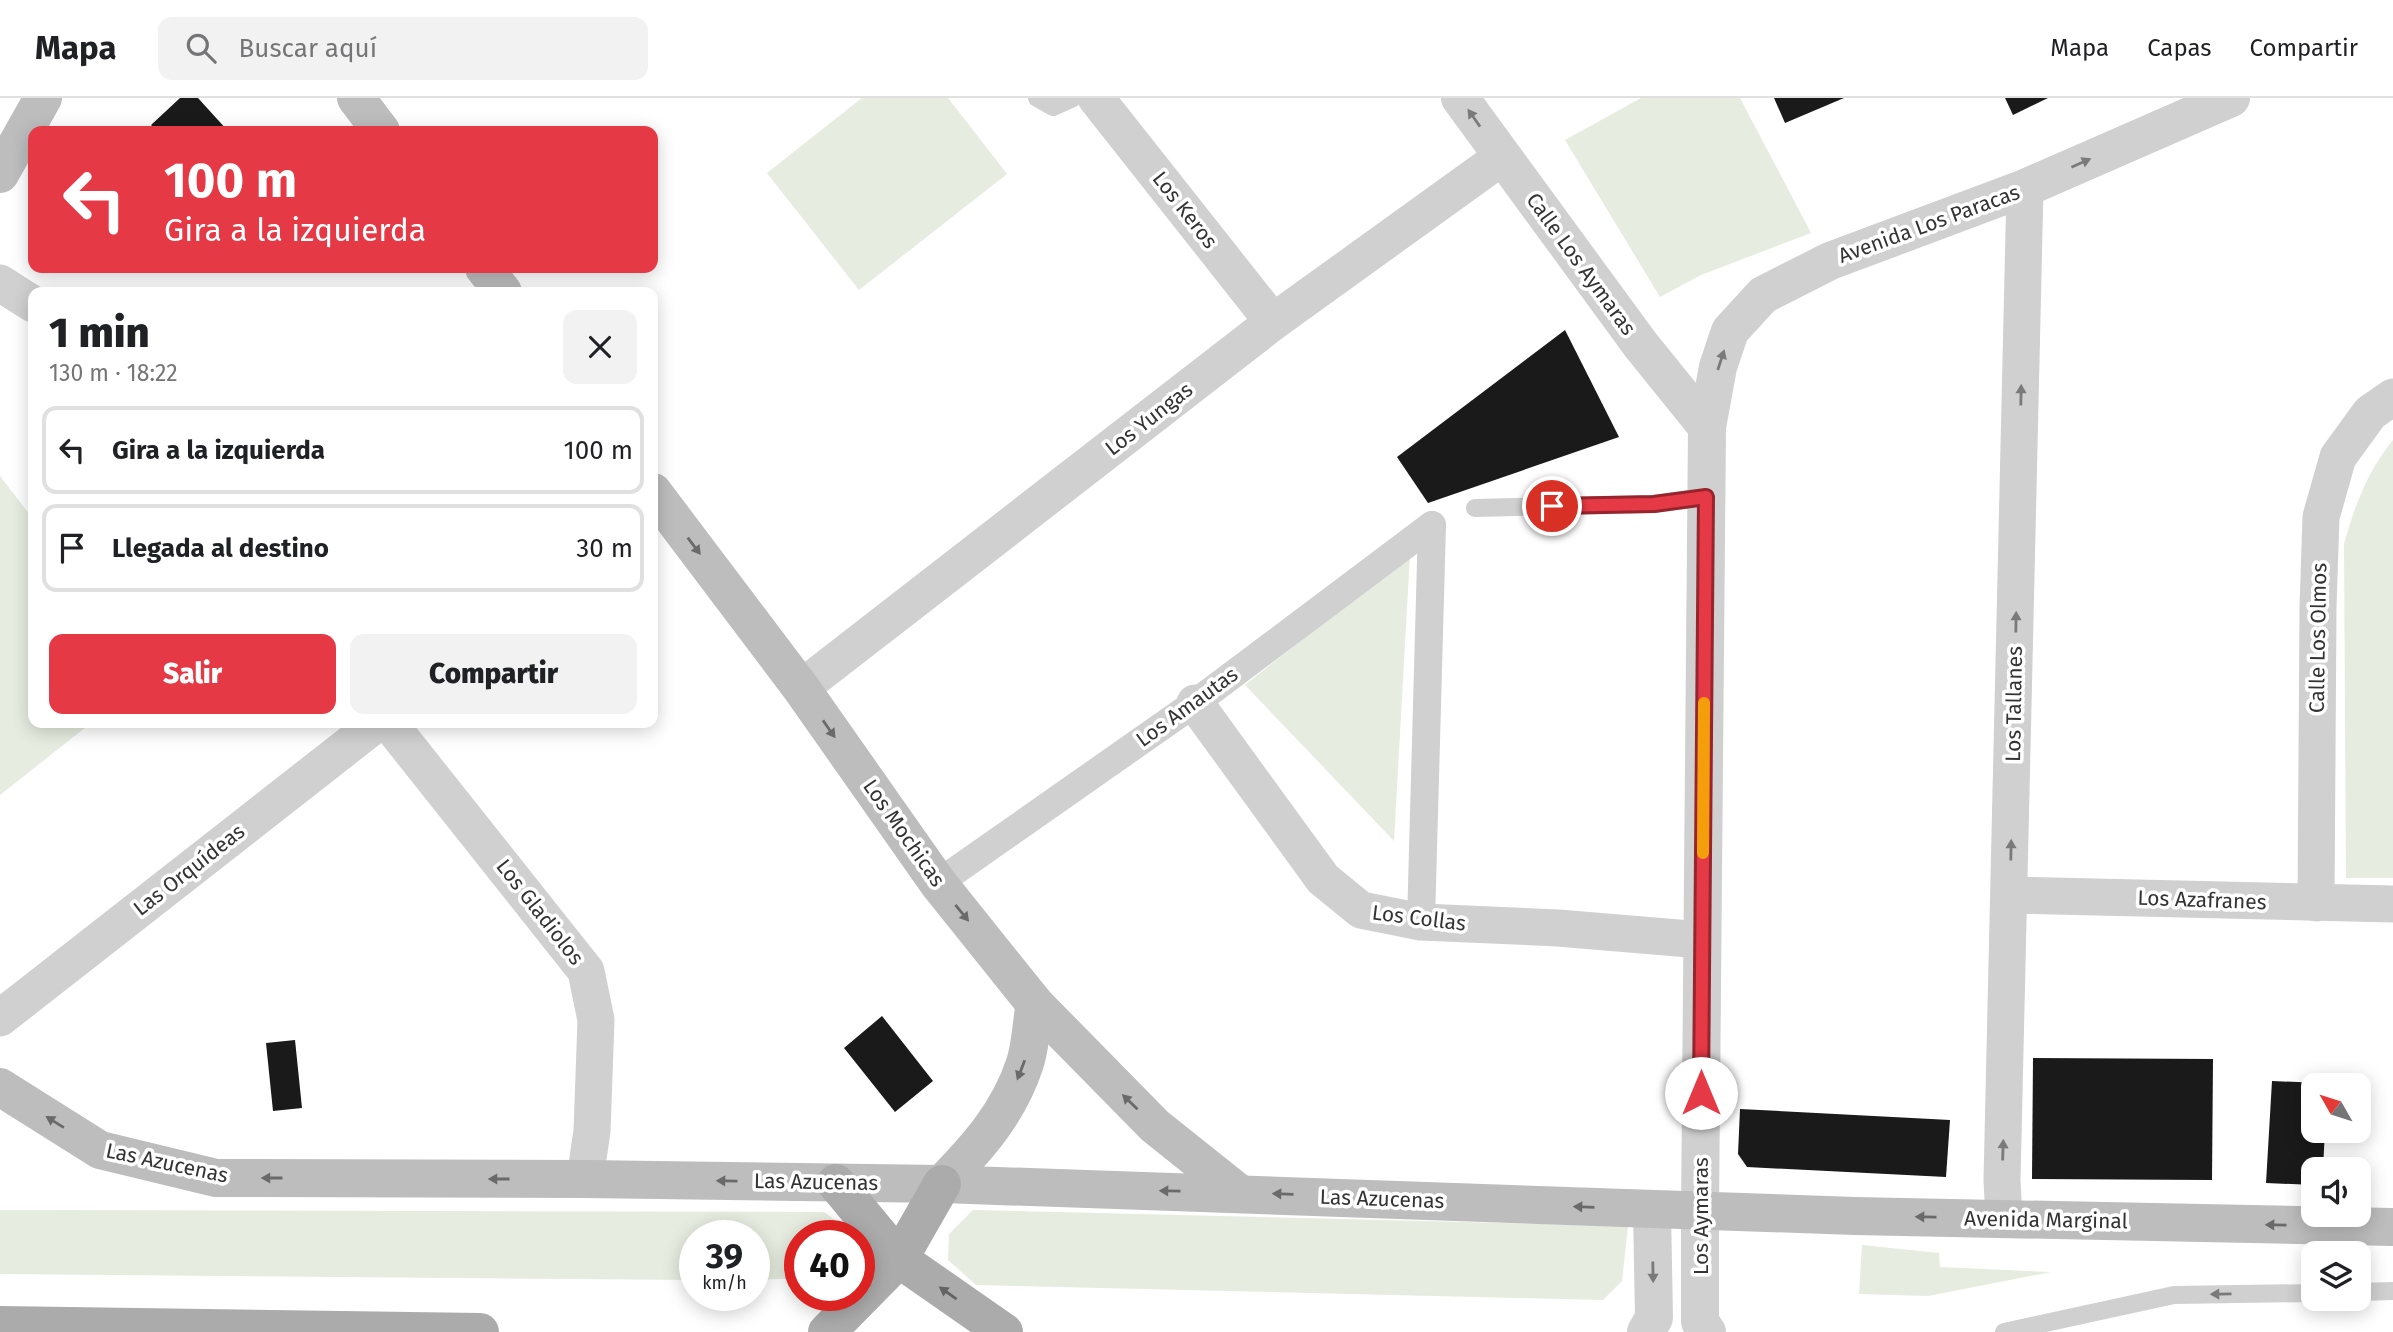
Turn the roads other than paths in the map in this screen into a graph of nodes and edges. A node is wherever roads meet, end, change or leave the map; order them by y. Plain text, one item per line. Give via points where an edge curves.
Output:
1 (43, 98) edge
2 (356, 98) edge
3 (1037, 98) edge
4 (1073, 98) edge
5 (1097, 98) edge
6 (1460, 98) edge
7 (2231, 98) edge
8 (377, 126) edge
9 (1502, 157) junction
10 (0, 174) edge
11 (2025, 188) junction
12 (488, 273) edge
13 (0, 283) edge
14 (499, 287) edge
15 (28, 301) edge
16 (1273, 322) junction
17 (2393, 397) edge
18 (1707, 427) junction
19 (1706, 497) junction
20 (658, 499) edge
21 (1475, 508) dead end
22 (801, 688) junction
23 (1195, 703) junction
24 (371, 728) edge
25 (393, 728) edge
26 (938, 883) junction
27 (2010, 895) junction
28 (2316, 903) junction
29 (2393, 904) edge
30 (1420, 922) junction
31 (1702, 940) junction
32 (1035, 1004) junction
33 (0, 1018) edge
34 (0, 1087) edge
35 (585, 1179) junction
36 (836, 1183) junction
37 (942, 1184) junction
38 (1239, 1193) junction
39 (1652, 1210) junction
40 (1700, 1210) junction
41 (2004, 1219) junction
42 (2393, 1227) edge
43 (899, 1259) junction
44 (2393, 1291) edge
45 (2371, 1292) edge
46 (2301, 1293) edge
47 (0, 1325) edge
48 (480, 1332) edge
49 (827, 1332) edge
50 (1004, 1332) edge
51 (1646, 1332) edge
52 (1707, 1332) edge
53 (2004, 1332) edge

1 - 10 main road
2 - 8 main road
3 - 4 lane via 1053,107
5 - 16 street, Los Keros
9 -> 6 street, Calle Los Aymaras
11 -> 7 street, Avenida Los Paracas
9 - 16 street, Los Yungas
9 - 18 street, Calle Los Aymaras
18 -> 11 street, Avenida Los Paracas via 1730,331 1763,295 1829,261
27 -> 11 street, Los Tallanes
12 - 14 main road
13 - 15 street
16 - 22 street, Los Yungas
17 - 28 street, Calle Los Olmos via 2370,413 2338,457 2321,517
18 - 19 street, Los Aymaras
19 - 21 lane via 1654,504
19 - 31 street, Los Aymaras
20 -> 22 main road, Los Mochicas
22 -> 26 main road, Los Mochicas
23 - 26 street, Los Amautas
23 - 30 street, Los Collas via 1323,880 1361,910
23 - 30 street, Los Amautas via 1432,525
24 - 33 street, Las Orquídeas
25 - 35 street, Los Gladiolos via 586,971 596,1020 592,1131
26 -> 32 main road, Los Mochicas
27 - 28 street, Los Azafranes
41 -> 27 street, Los Tallanes
28 - 29 street, Los Azafranes
30 - 31 street, Los Collas
31 - 40 street, Los Aymaras
32 -> 37 main road via 1025,1062 1004,1112
38 -> 32 main road, Los Mochicas via 1155,1126
35 -> 34 main road, Las Azucenas via 216,1178 100,1150
36 -> 35 main road, Las Azucenas
36 - 37 main road, Las Azucenas
36 - 43 main road
38 -> 37 main road, Las Azucenas
37 - 43 main road
39 -> 38 main road, Las Azucenas
39 - 40 main road, Las Azucenas
39 -> 51 street via 1654,1318
41 -> 40 main road, Avenida Marginal
40 - 52 street, Los Aymaras via 1700,1322
42 -> 41 main road, Avenida Marginal
43 - 49 main road
50 -> 43 main road
44 - 45 lane
46 -> 53 lane via 2174,1296
47 - 48 main road

